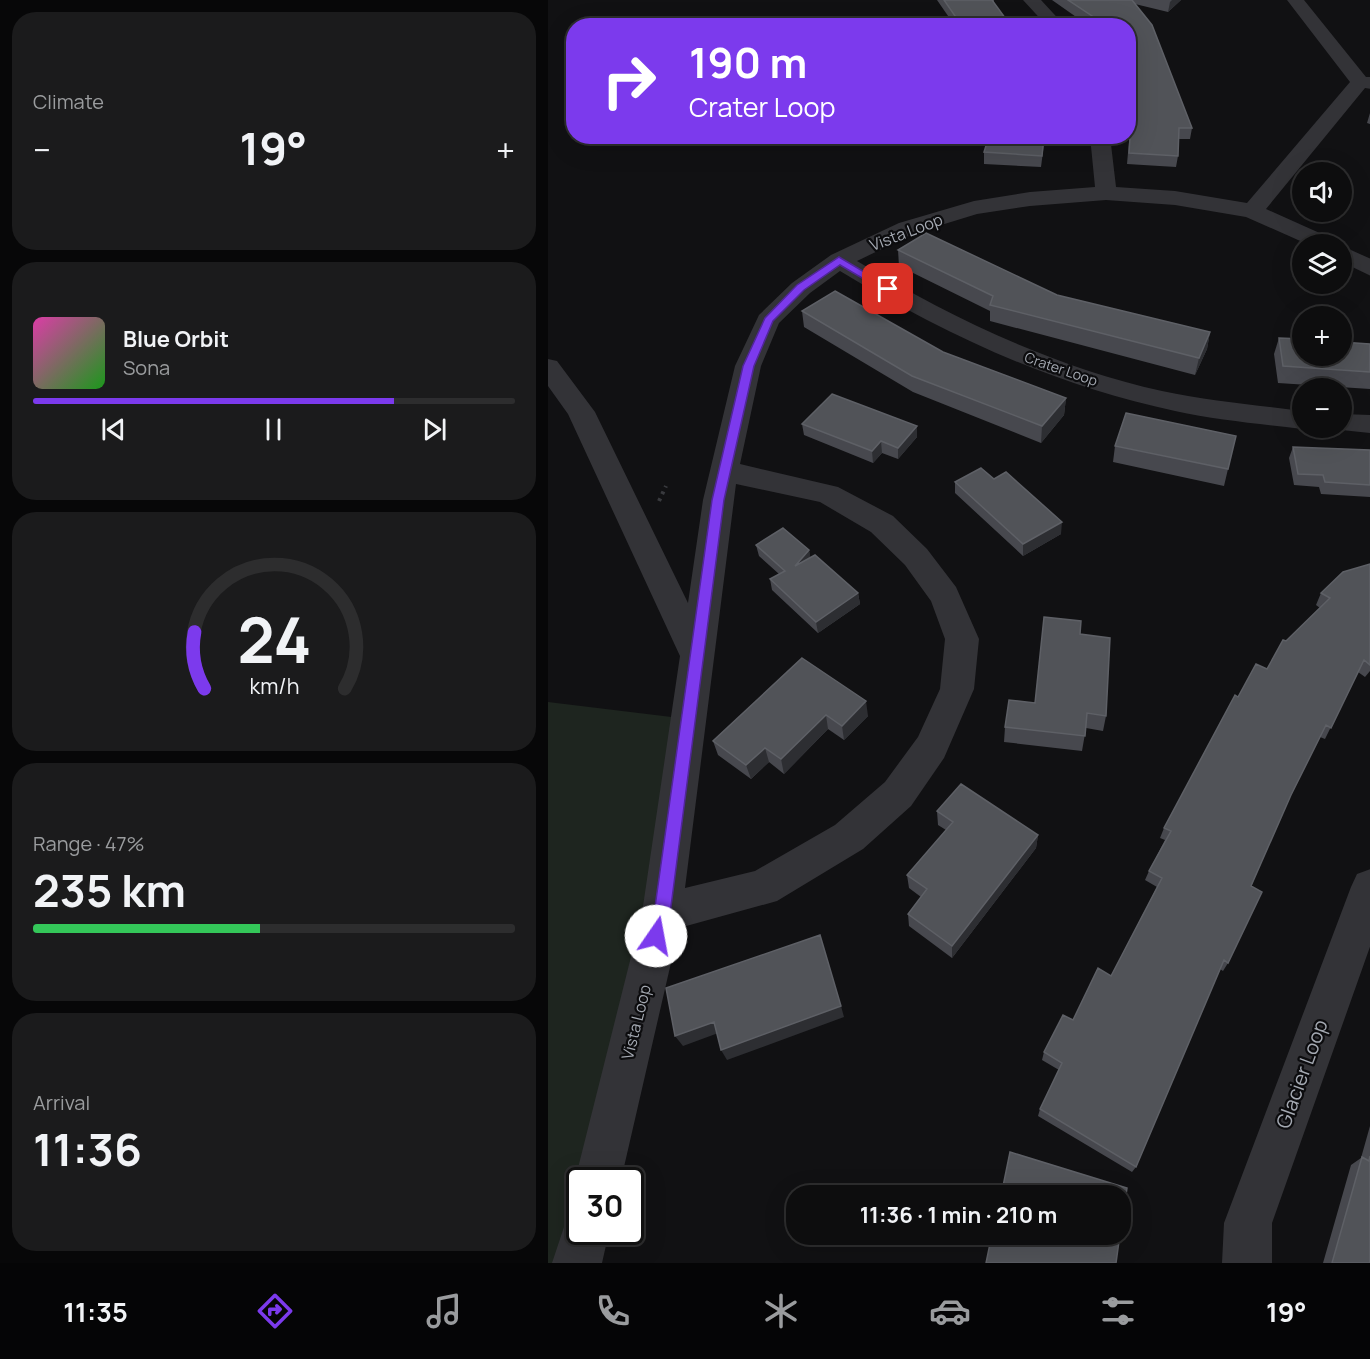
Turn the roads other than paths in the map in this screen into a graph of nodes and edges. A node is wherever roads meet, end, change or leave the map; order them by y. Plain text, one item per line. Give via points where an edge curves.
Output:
1 (1031, 0) edge
2 (1295, 0) edge
3 (1049, 18) edge
4 (1365, 83) edge
5 (1101, 144) edge
6 (1106, 193) junction
7 (1252, 211) junction
8 (1303, 234) edge
9 (1352, 258) edge
10 (839, 260) junction
11 (1370, 268) edge
12 (548, 367) edge
13 (1292, 419) edge
14 (1352, 423) edge
15 (1370, 424) edge
16 (725, 471) junction
17 (697, 656) junction
18 (1370, 887) edge
19 (662, 914) junction
20 (601, 1167) edge
21 (582, 1245) edge
22 (577, 1263) edge
23 (1247, 1263) edge

1 - 3 street
2 - 4 street
4 - 7 street
5 - 6 street
6 - 7 street, Vista Loop via 1175,198
6 - 10 street, Vista Loop via 974,208 907,228
7 - 8 street, Vista Loop
9 - 11 street
10 - 13 street, Crater Loop via 953,324 1012,352 1090,380 1160,400
10 - 16 street, Vista Loop via 801,288 768,320 748,366
12 - 17 street via 581,412
14 - 15 street
16 - 17 street, Vista Loop
16 - 19 street via 828,495 882,524 916,557 944,596 962,639 957,689 931,747 898,794 849,837 763,888
17 - 19 street, Vista Loop
18 - 23 street, Glacier Loop via 1248,1223
19 - 20 street, Vista Loop
21 - 22 street

